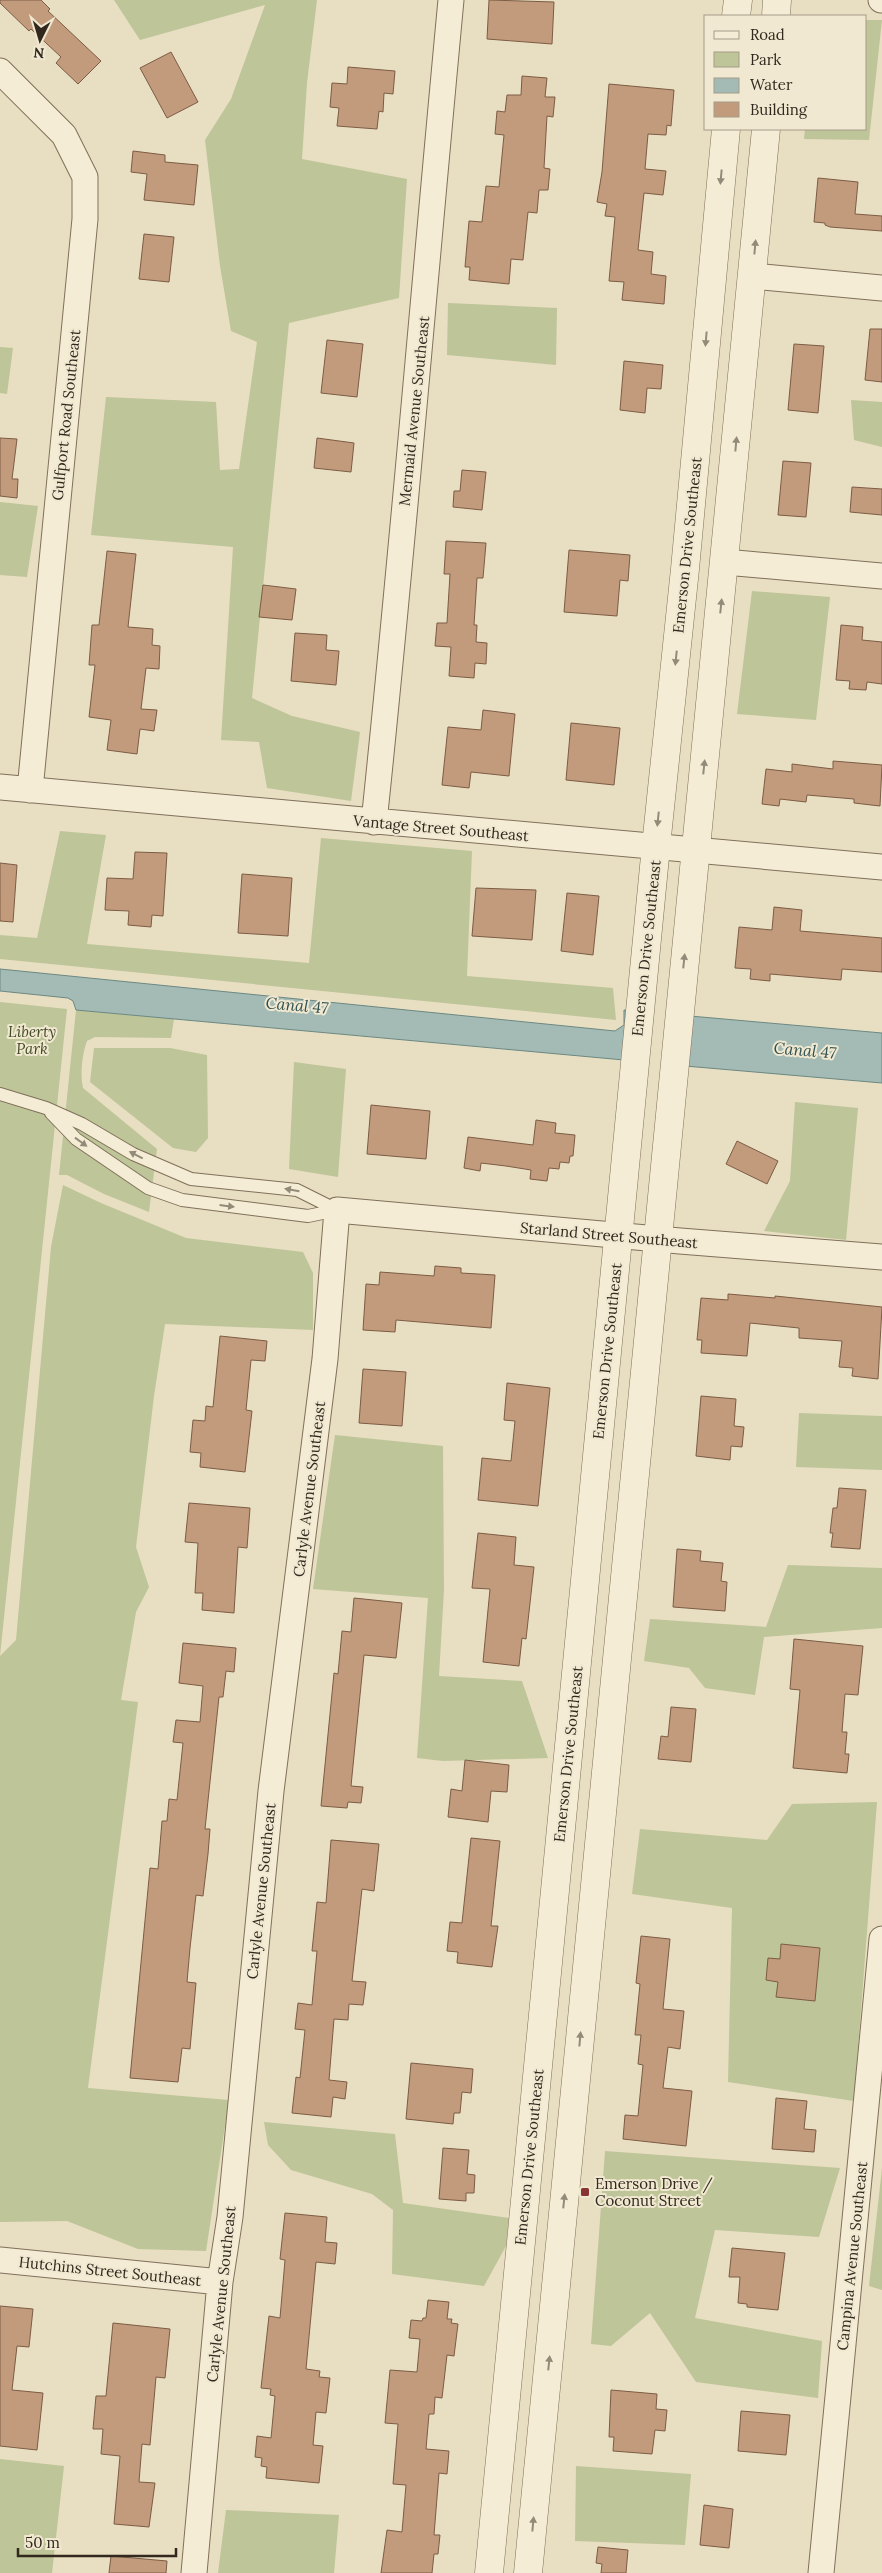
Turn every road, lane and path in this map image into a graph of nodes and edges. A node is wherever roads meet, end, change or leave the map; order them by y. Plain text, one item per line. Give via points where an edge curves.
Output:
1 (451, 0) edge
2 (738, 0) edge
3 (777, 0) edge
4 (736, 15) edge
5 (776, 15) edge
6 (0, 71) edge
7 (726, 130) edge
8 (766, 130) edge
9 (752, 276) junction
10 (882, 288) edge
11 (726, 562) junction
12 (882, 576) edge
13 (0, 787) edge
14 (30, 790) junction
15 (374, 822) junction
16 (656, 846) junction
17 (695, 850) junction
18 (882, 867) edge
19 (0, 1094) edge
20 (46, 1108) junction
21 (337, 1210) junction
22 (618, 1235) junction
23 (658, 1240) junction
24 (882, 1257) edge
25 (882, 1939) edge
26 (0, 2260) edge
27 (220, 2282) junction
28 (194, 2573) edge
29 (489, 2573) edge
30 (528, 2573) edge
31 (821, 2573) edge

1 - 15 street, Mermaid Avenue Southeast
2 - 4 street
3 - 5 street
6 - 14 street, Gulfport Road Southeast via 64,134 85,177 85,218
7 -> 16 street, Emerson Drive Southeast
9 -> 8 street
9 - 10 street
11 -> 9 street
11 - 12 street
17 -> 11 street
13 - 14 street, Vantage Street Southeast
14 - 15 street, Vantage Street Southeast
15 - 16 street, Vantage Street Southeast
16 - 17 street, Vantage Street Southeast
16 - 22 street, Emerson Drive Southeast
17 - 18 street, Vantage Street Southeast
23 -> 17 street
19 - 20 lane, Starland Street Southeast
21 -> 20 lane, Starland Street Southeast via 297,1190 191,1180 133,1154 82,1124
20 -> 21 lane, Starland Street Southeast via 76,1139 156,1191 182,1200 308,1216
21 - 22 street, Starland Street Southeast
21 - 27 street, Carlyle Avenue Southeast via 324,1359 271,1791 230,2217
22 - 23 street, Starland Street Southeast
22 - 29 street, Emerson Drive Southeast
23 - 24 street, Starland Street Southeast
30 -> 23 street
25 - 31 street, Campina Avenue Southeast
26 - 27 street, Hutchins Street Southeast
27 - 28 street, Carlyle Avenue Southeast

